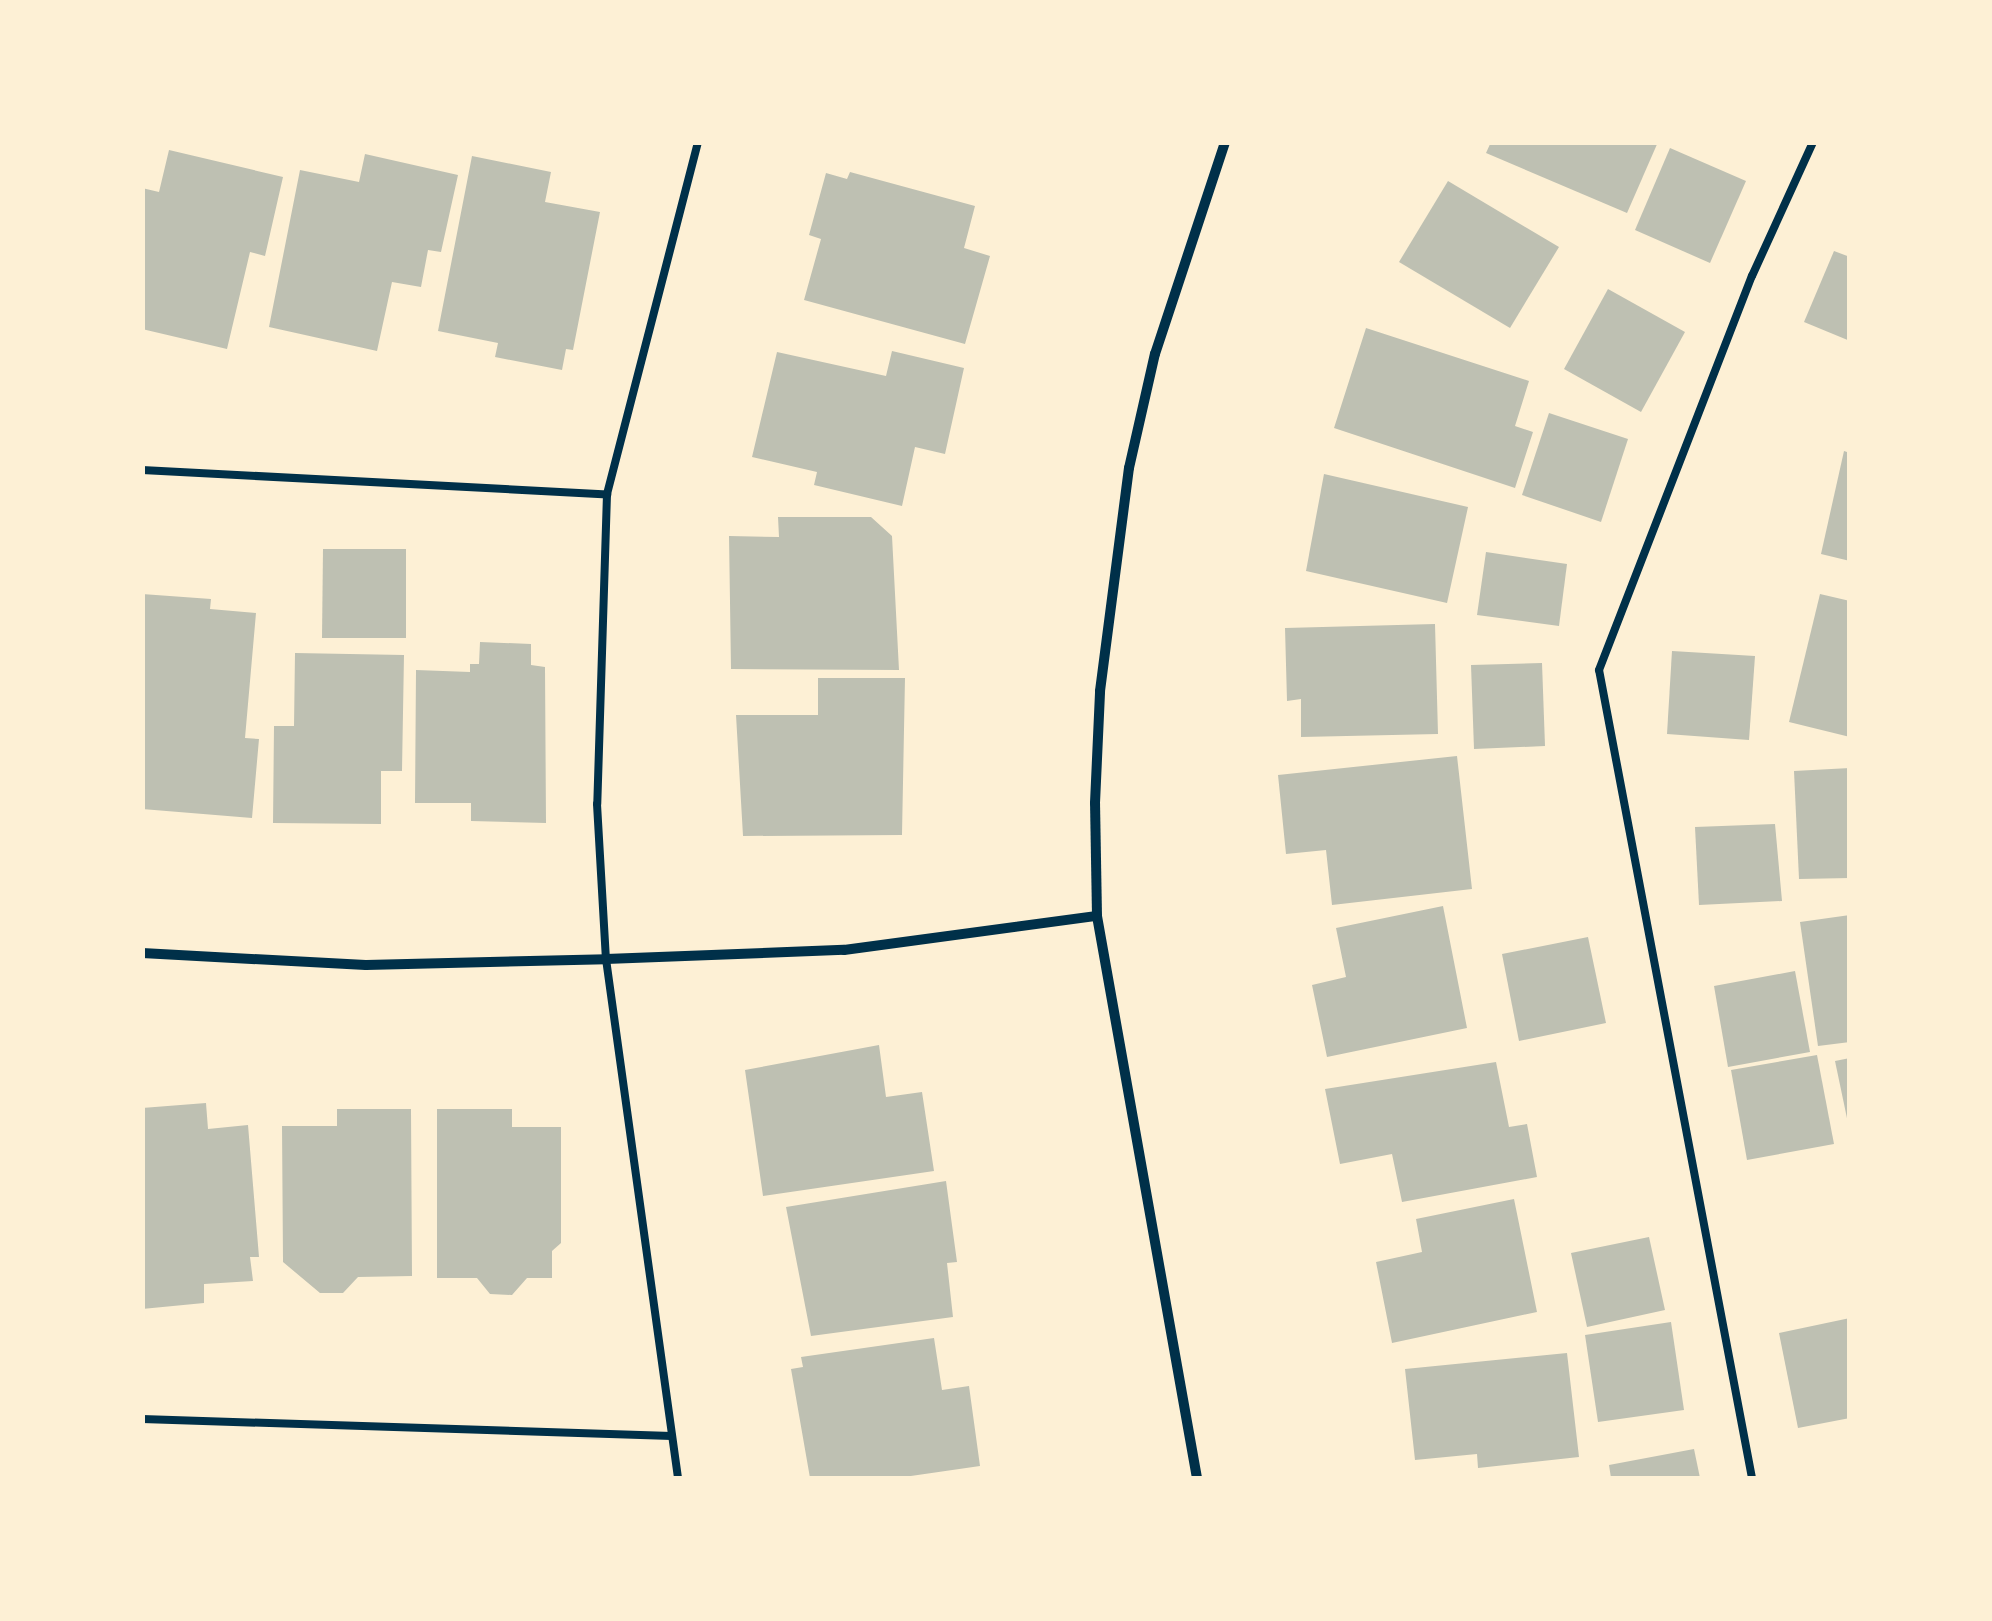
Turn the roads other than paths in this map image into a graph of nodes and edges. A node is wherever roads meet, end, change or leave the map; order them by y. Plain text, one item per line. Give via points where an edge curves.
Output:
1 (698, 142) edge
2 (1225, 142) edge
3 (1813, 142) edge
4 (142, 470) edge
5 (607, 494) junction
6 (1096, 916) junction
7 (142, 953) edge
8 (606, 959) junction
9 (142, 1419) edge
10 (672, 1436) junction
11 (678, 1478) edge
12 (1197, 1478) edge
13 (1752, 1478) edge

1 - 5 lane
2 - 6 street via 1156,354 1123,506 1100,691
3 - 13 lane via 1752,276 1599,670
4 - 5 lane
5 - 8 lane via 596,804
6 - 8 street via 844,950
6 - 12 street
7 - 8 street via 366,965
8 - 10 lane
9 - 10 lane
10 - 11 lane

